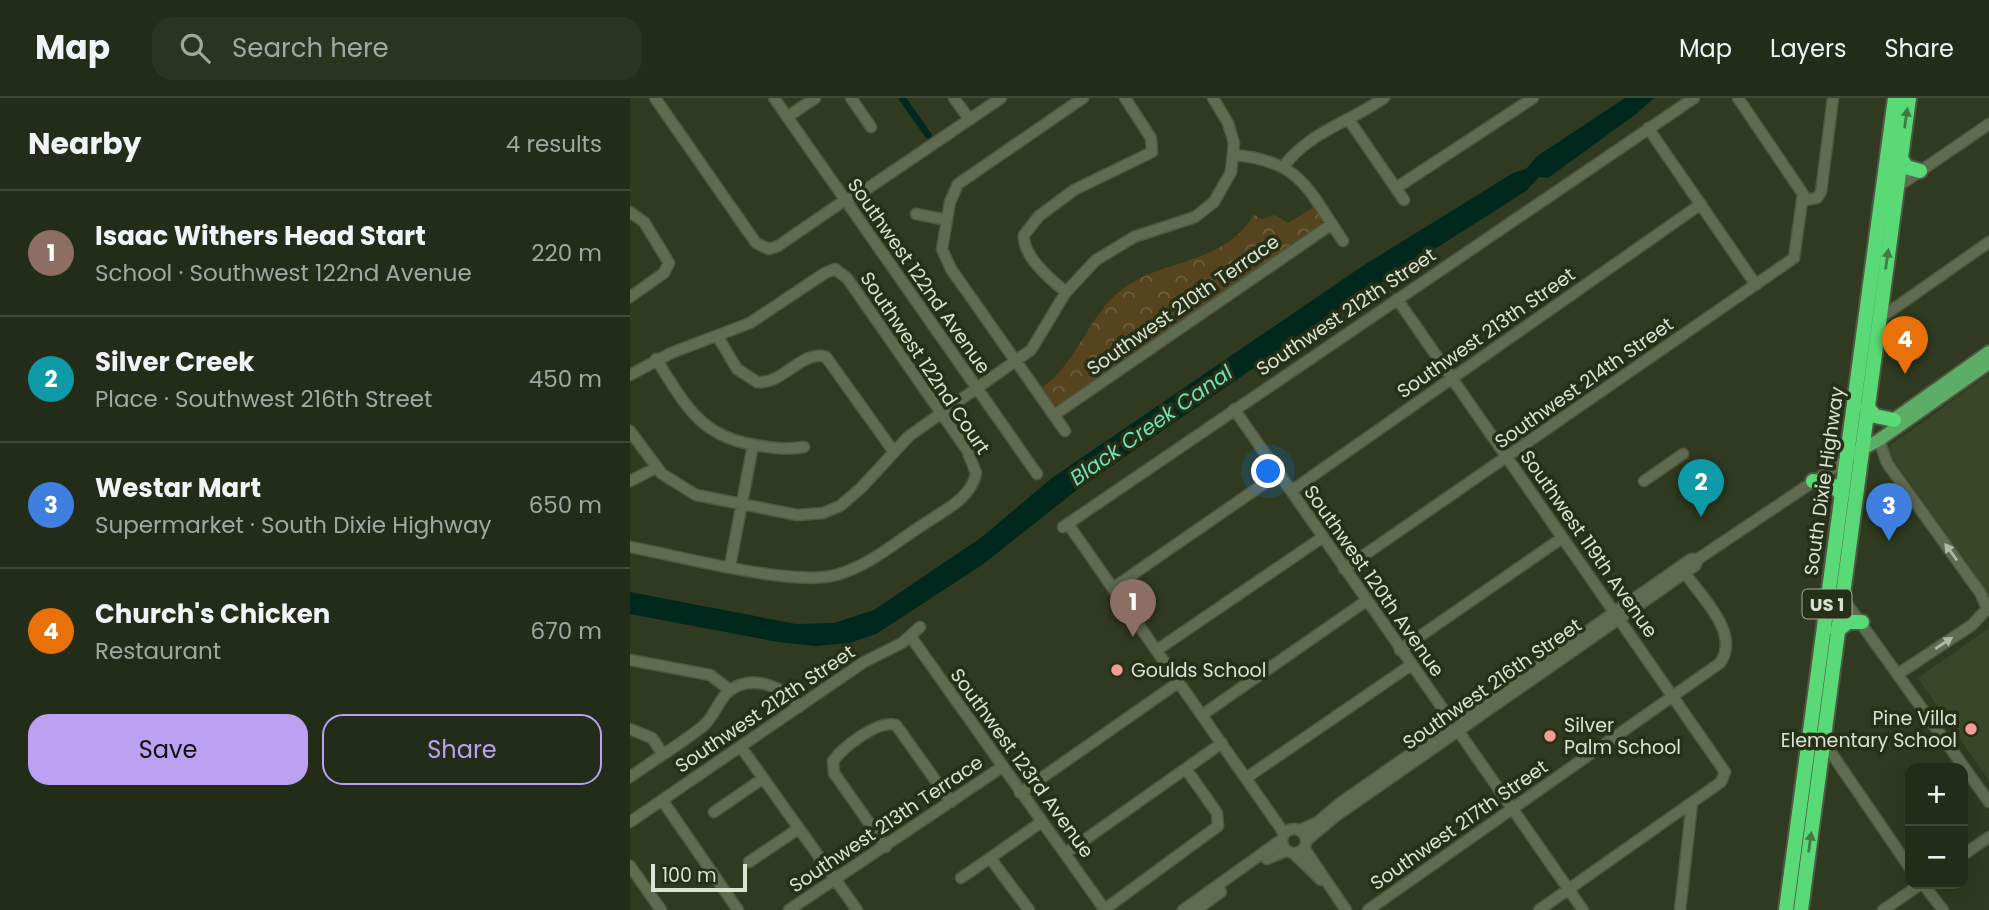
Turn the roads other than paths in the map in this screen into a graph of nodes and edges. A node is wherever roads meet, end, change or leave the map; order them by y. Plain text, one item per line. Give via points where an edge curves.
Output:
1 (655, 98) edge
2 (774, 98) edge
3 (815, 98) edge
4 (851, 98) edge
5 (954, 98) edge
6 (1001, 98) edge
7 (1083, 98) edge
8 (1125, 98) edge
9 (1213, 98) edge
10 (1384, 98) edge
11 (1533, 98) edge
12 (1694, 98) edge
13 (1738, 98) edge
14 (1833, 98) edge
15 (1895, 98) edge
16 (1909, 98) edge
17 (787, 117) junction
18 (969, 120) junction
19 (1349, 120) junction
20 (1989, 124) edge
21 (872, 127) dead end
22 (1648, 128) junction
23 (1234, 155) junction
24 (1901, 158) junction
25 (1284, 166) junction
26 (1920, 171) junction
27 (1890, 186) junction
28 (1396, 188) junction
29 (845, 200) junction
30 (1404, 200) dead end
31 (1804, 200) junction
32 (1700, 204) junction
33 (630, 212) edge
34 (916, 214) dead end
35 (947, 220) junction
36 (1332, 224) junction
37 (1343, 241) dead end
38 (1989, 242) edge
39 (1756, 285) junction
40 (1883, 291) junction
41 (1066, 292) junction
42 (630, 297) edge
43 (1909, 298) junction
44 (1397, 299) junction
45 (1872, 320) junction
46 (718, 337) junction
47 (1989, 352) edge
48 (656, 359) junction
49 (1016, 362) junction
50 (1989, 363) edge
51 (630, 375) edge
52 (1452, 378) junction
53 (976, 389) junction
54 (1867, 407) junction
55 (1234, 409) junction
56 (942, 413) junction
57 (1054, 415) junction
58 (1894, 420) junction
59 (630, 431) edge
60 (1065, 431) dead end
61 (1879, 440) junction
62 (753, 445) junction
63 (804, 447) dead end
64 (1862, 448) junction
65 (894, 452) junction
66 (1683, 454) dead end
67 (1507, 458) junction
68 (1847, 459) junction
69 (656, 467) junction
70 (1037, 474) dead end
71 (1278, 474) junction
72 (630, 481) edge
73 (1644, 481) dead end
74 (1814, 481) junction
75 (1291, 491) junction
76 (1842, 495) junction
77 (741, 505) junction
78 (1323, 537) junction
79 (1562, 538) junction
80 (630, 547) edge
81 (1698, 559) junction
82 (730, 566) junction
83 (1846, 567) junction
84 (1345, 569) junction
85 (1685, 573) junction
86 (1113, 588) junction
87 (1843, 591) junction
88 (1366, 601) junction
89 (1616, 616) junction
90 (1862, 622) junction
91 (920, 627) dead end
92 (1837, 631) junction
93 (911, 637) junction
94 (1822, 644) junction
95 (1157, 650) junction
96 (1400, 650) junction
97 (630, 660) edge
98 (1411, 665) junction
99 (1898, 674) junction
100 (1179, 682) junction
101 (730, 690) junction
102 (1674, 696) junction
103 (799, 707) junction
104 (1202, 716) junction
105 (630, 729) edge
106 (1455, 729) junction
107 (1823, 740) junction
108 (1222, 743) junction
109 (741, 747) junction
110 (1808, 750) junction
111 (663, 754) junction
112 (1002, 767) junction
113 (1186, 769) junction
114 (630, 777) edge
115 (1246, 778) junction
116 (762, 779) junction
117 (1020, 793) junction
118 (662, 800) junction
119 (951, 802) junction
120 (1989, 802) edge
121 (1692, 803) junction
122 (1513, 810) junction
123 (714, 812) dead end
124 (630, 822) edge
125 (1040, 823) junction
126 (798, 829) junction
127 (1290, 833) junction
128 (1989, 837) edge
129 (1305, 844) junction
130 (886, 847) junction
131 (1290, 852) junction
132 (1968, 852) edge
133 (1066, 853) junction
134 (989, 858) junction
135 (1905, 861) edge
136 (749, 862) dead end
137 (630, 866) edge
138 (1792, 867) junction
139 (961, 877) dead end
140 (834, 880) junction
141 (1330, 887) junction
142 (1914, 889) edge
143 (1926, 889) edge
144 (1569, 890) junction
145 (661, 910) edge
146 (738, 910) edge
147 (789, 910) edge
148 (856, 910) edge
149 (1029, 910) edge
150 (1105, 910) edge
151 (1184, 910) edge
152 (1196, 910) edge
153 (1346, 910) edge
154 (1368, 910) edge
155 (1539, 910) edge
156 (1583, 910) edge
157 (1680, 910) edge
158 (1786, 910) edge
159 (1793, 910) edge
160 (1801, 910) edge
161 (1883, 910) edge
162 (1943, 910) edge

1 - 29 street via 764,248 778,246
2 - 17 street, Southwest 122nd Avenue
3 - 17 street
4 - 21 street
5 - 18 street
6 - 18 street
7 - 35 street via 958,184
8 - 41 street via 1152,138 1152,152 1066,195 1031,224 1023,241 1047,276
9 - 23 street via 1231,129
10 - 19 street
11 - 28 street
12 - 22 street, Southwest 212th Street
13 - 31 street
14 - 31 street via 1821,192 1817,198
15 - 27 highway, South Dixie Highway / US 1
24 -> 16 highway, South Dixie Highway / US 1
17 - 29 street, Southwest 122nd Avenue
18 - 29 street
19 - 25 street via 1313,137
19 - 28 street
20 - 26 street
22 - 32 street
22 - 44 street, Southwest 212th Street
23 - 25 street
23 - 41 street via 1226,184 1206,210 1119,245 1091,264
24 - 26 highway via 1906,167
24 - 27 highway, South Dixie Highway / US 1
25 - 36 street via 1305,185
26 - 27 street
40 -> 27 highway, South Dixie Highway / US 1
27 - 45 highway, South Dixie Highway / US 1
28 - 30 street
29 - 53 street, Southwest 122nd Avenue
31 - 39 street, Southwest 214th Street via 1795,257
32 - 39 street
32 - 52 street, Southwest 213th Street
33 - 42 street via 645,222 668,263 664,273
34 - 35 street
35 - 49 street via 944,258
36 - 37 street
36 - 57 street, Southwest 210th Terrace
38 - 43 street
39 - 67 street, Southwest 214th Street
40 - 43 street via 1894,300
40 - 45 highway, South Dixie Highway / US 1
41 - 49 street via 1035,346
43 - 45 street
44 - 52 street, Southwest 119th Avenue
44 - 55 street, Southwest 212th Street
45 - 54 highway, South Dixie Highway / US 1
45 - 64 highway via 1856,440
45 - 68 highway, South Dixie Highway / US 1
46 - 48 street
46 - 56 street, Southwest 122nd Court via 755,320 824,273 839,271
46 - 65 street via 737,369 757,382 776,379 814,356 826,358
47 - 58 main road, Southwest 216th Street
48 - 51 street
48 - 62 street via 702,425 719,436
49 - 53 street
49 - 57 street
50 - 61 main road, Southwest 216th Street
52 - 67 street, Southwest 119th Avenue
52 - 75 street, Southwest 213th Street
53 - 56 street
53 - 70 street, Southwest 122nd Avenue
54 - 58 highway via 1875,416
54 - 64 highway, South Dixie Highway / US 1
55 - 71 street, Southwest 120th Avenue
55 - 86 street, Southwest 212th Street via 1066,525
56 - 65 street
56 - 82 street, Southwest 122nd Court via 972,458 976,478 955,502 872,559 845,572 808,579
57 - 60 street
58 - 64 main road, Southwest 216th Street
59 - 69 street
61 - 64 main road, Southwest 216th Street
99 -> 61 street via 1978,620 1987,609 1981,594 1887,463
62 - 63 street via 787,450
62 - 77 street
64 - 68 main road, Southwest 216th Street
64 - 83 highway, South Dixie Highway / US 1
65 - 77 street via 853,497 832,510 797,515
66 - 73 street
67 - 79 street, Southwest 119th Avenue
67 - 84 street, Southwest 214th Street
68 - 74 street, Southwest 216th Street
68 - 76 highway, South Dixie Highway / US 1
68 - 83 highway via 1853,463 1841,556
69 - 72 street
69 - 77 street via 688,492
71 - 75 street, Southwest 120th Avenue
71 - 86 street
74 - 76 highway via 1834,486
74 - 81 street, Southwest 216th Street
75 - 78 street, Southwest 120th Avenue
76 - 94 highway, South Dixie Highway / US 1
77 - 82 street
78 - 84 street, Southwest 120th Avenue
78 - 95 street
79 - 89 street, Southwest 119th Avenue
79 - 96 street
80 - 82 street
81 - 85 street, Southwest 216th Street
81 - 89 street, Southwest 216th Street
83 - 87 highway, South Dixie Highway / US 1
84 - 88 street, Southwest 120th Avenue
85 - 89 street, Southwest 216th Street
85 - 102 street, Southwest 217th Street via 1723,628 1727,647 1717,666
86 - 95 street
87 - 90 street
87 - 92 highway, South Dixie Highway / US 1
88 - 96 street, Southwest 120th Avenue
88 - 104 street
89 - 102 street, Southwest 119th Avenue
89 - 106 street, Southwest 216th Street
90 - 92 highway via 1848,622
90 - 99 street
91 - 93 street, Southwest 212th Street
92 - 107 highway, South Dixie Highway / US 1
93 - 103 street, Southwest 212th Street via 864,662
93 - 112 street, Southwest 123rd Avenue
94 - 107 highway via 1826,661 1817,730
94 - 110 highway, South Dixie Highway / US 1
95 - 100 street
96 - 98 street, Southwest 120th Avenue
97 - 101 street via 710,675
98 - 106 street, Southwest 120th Avenue
98 - 115 street
99 - 120 street
100 - 104 street
100 - 117 street
101 - 103 street via 754,683 776,687
101 - 111 street via 706,723
102 - 121 street, Southwest 119th Avenue via 1725,776
102 - 122 street, Southwest 217th Street
103 - 109 street, Southwest 212th Street
104 - 108 street
105 - 111 street via 652,738
106 - 122 street, Southwest 120th Avenue
106 - 127 street, Southwest 216th Street via 1318,822
106 - 129 street, Southwest 216th Street
107 - 110 highway
107 - 135 street
160 -> 107 highway, South Dixie Highway / US 1
108 - 113 street
108 - 115 street
109 - 116 street
109 - 118 street, Southwest 212th Street
110 - 138 highway, South Dixie Highway / US 1
111 - 114 street
112 - 117 street, Southwest 123rd Avenue
112 - 119 street, Southwest 213th Terrace
113 - 133 street
113 - 150 street via 1217,813 1218,826
115 - 127 street via 1258,800
116 - 123 street
116 - 126 street
117 - 125 street, Southwest 123rd Avenue
118 - 124 street, Southwest 212th Street
118 - 146 street
119 - 130 street, Southwest 213th Terrace
119 - 130 street via 902,732 890,723 845,750 832,764 836,777
121 - 144 street
121 - 157 street
122 - 144 street, Southwest 120th Avenue
122 - 154 street, Southwest 217th Street
125 - 133 street, Southwest 123rd Avenue
125 - 134 street
126 - 136 street
126 - 140 street
127 - 129 street
127 - 131 street
127 - 151 street, Southwest 216th Street
128 - 132 street
129 - 131 street, Southwest 216th Street
129 - 141 street
130 - 140 street, Southwest 213th Terrace
131 - 141 street
131 - 152 street via 1272,855
133 - 150 street, Southwest 123rd Avenue
134 - 139 street
134 - 149 street
137 - 145 street
138 - 158 highway, South Dixie Highway / US 1
138 - 159 highway via 1796,883
140 - 147 street, Southwest 213th Terrace
140 - 148 street
141 - 153 street
142 - 161 street
143 - 162 street
144 - 155 street
144 - 156 street, Southwest 120th Avenue

